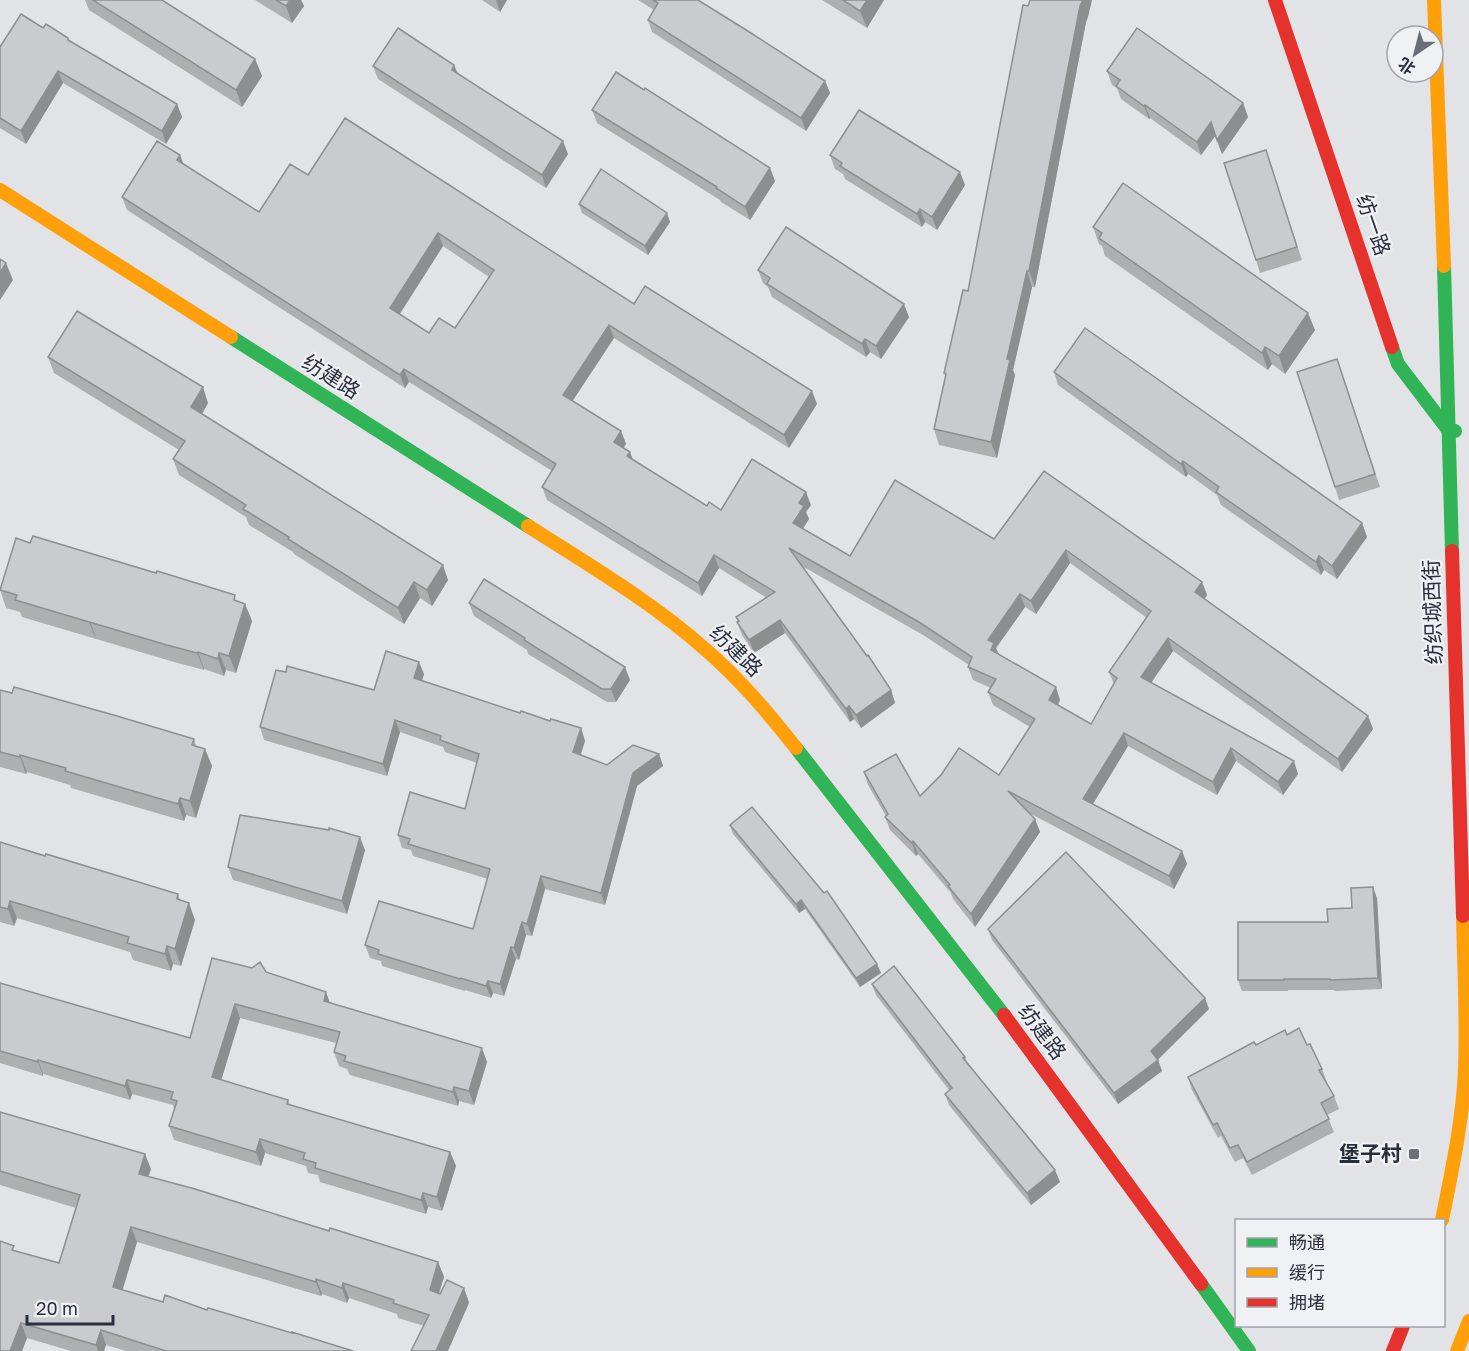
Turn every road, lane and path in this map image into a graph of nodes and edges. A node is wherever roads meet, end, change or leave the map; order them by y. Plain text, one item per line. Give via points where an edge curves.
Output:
1 (1275, 0) edge
2 (1434, 0) edge
3 (0, 190) edge
4 (1449, 431) junction
5 (1469, 431) edge
6 (1442, 1219) edge
7 (1469, 1321) edge
8 (1403, 1327) edge
9 (1249, 1351) edge
10 (1393, 1351) edge
11 (1457, 1351) edge

1 - 4 street, 纺一路 via 1398,364
2 - 4 street, 纺织城西街
3 - 9 street, 纺建路 via 603,574 707,650 778,725 1001,1013
4 - 5 street
4 - 6 street, 纺织城西街 via 1465,1070 1456,1150
7 - 11 street
8 - 10 street

